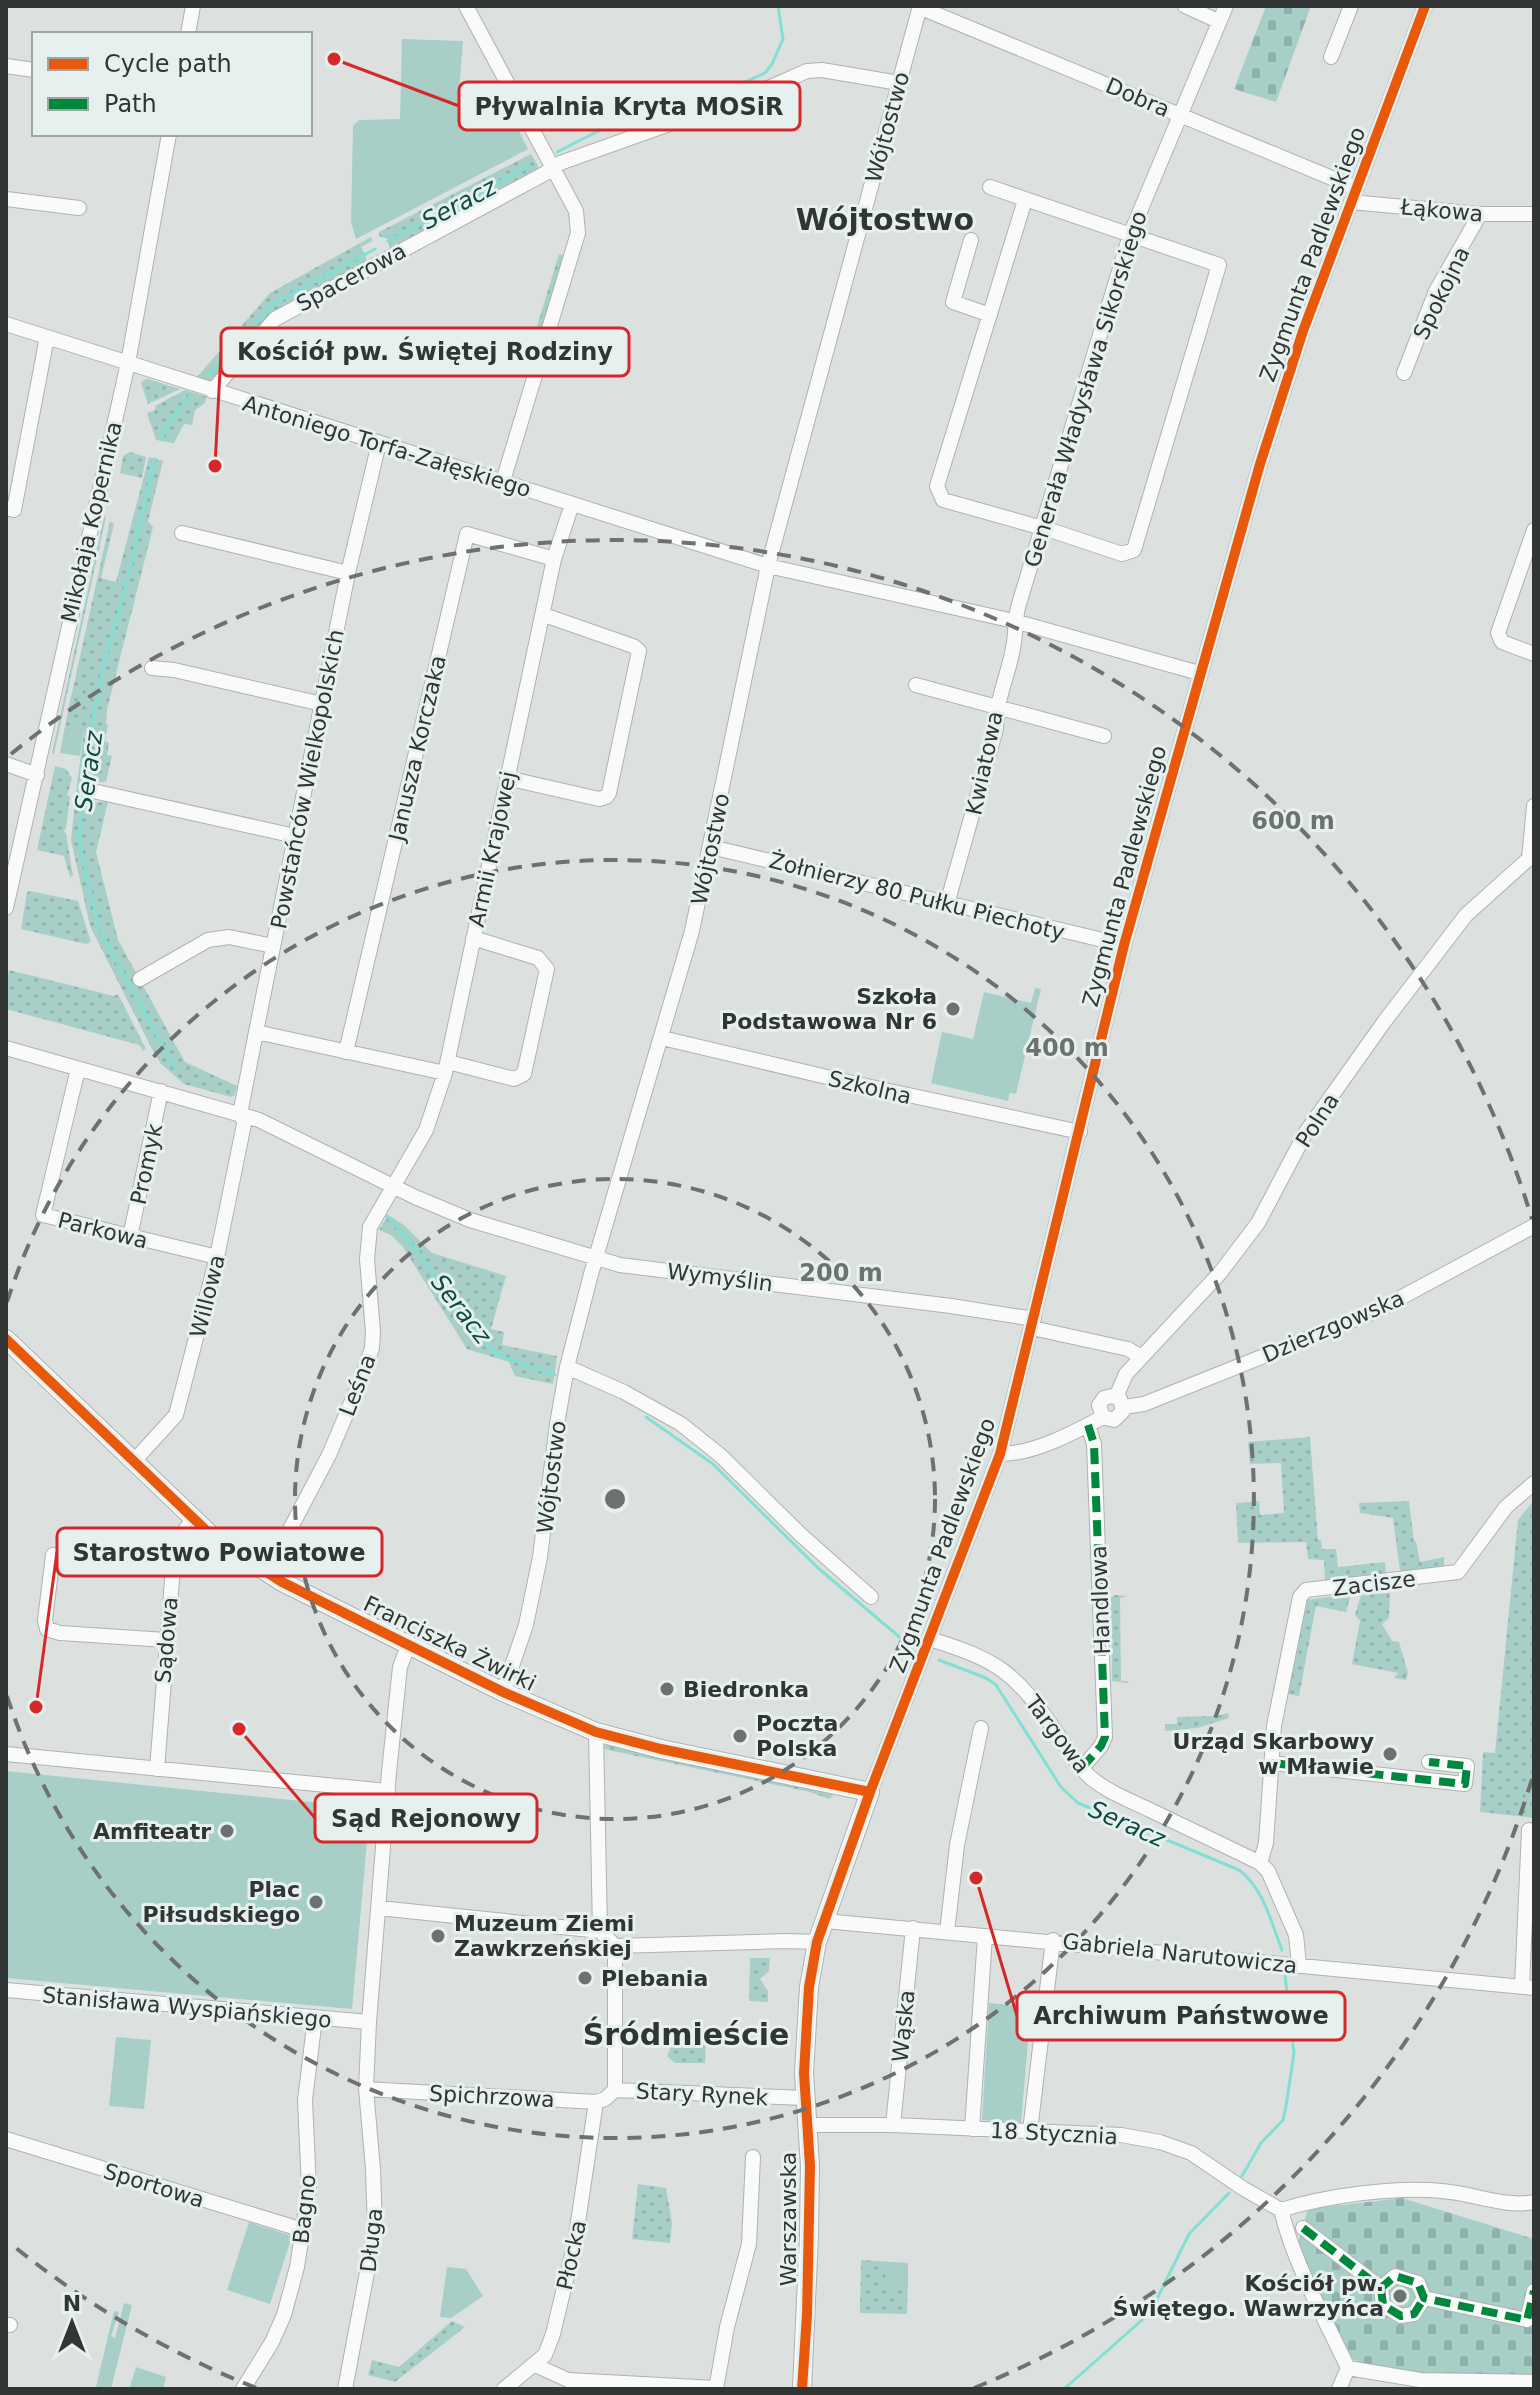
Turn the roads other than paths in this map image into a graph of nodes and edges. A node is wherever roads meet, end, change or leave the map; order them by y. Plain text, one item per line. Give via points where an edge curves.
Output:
1 (466, 6) edge
2 (920, 6) edge
3 (1185, 6) edge
4 (1226, 6) edge
5 (1351, 6) edge
6 (1425, 6) edge
7 (188, 7) edge
8 (1218, 21) junction
9 (188, 32) edge
10 (1331, 57) dead end
11 (6, 66) edge
12 (32, 70) edge
13 (899, 83) junction
14 (1180, 115) junction
15 (169, 136) edge
16 (552, 168) junction
17 (990, 187) dead end
18 (1354, 195) junction
19 (6, 199) edge
20 (1025, 200) junction
21 (79, 208) dead end
22 (1480, 214) junction
23 (1534, 214) edge
24 (1130, 235) junction
25 (971, 240) dead end
26 (990, 315) junction
27 (6, 324) edge
28 (47, 337) junction
29 (128, 363) junction
30 (1404, 373) dead end
31 (212, 391) junction
32 (379, 443) junction
33 (503, 481) junction
34 (572, 504) junction
35 (10, 509) edge
36 (1041, 527) junction
37 (1534, 530) edge
38 (182, 533) dead end
39 (554, 559) junction
40 (768, 566) junction
41 (348, 573) junction
42 (544, 615) junction
43 (1014, 621) junction
44 (1534, 654) edge
45 (152, 668) dead end
46 (1199, 673) junction
47 (916, 685) dead end
48 (322, 704) junction
49 (996, 706) junction
50 (1104, 736) dead end
51 (6, 764) edge
52 (37, 775) junction
53 (507, 778) junction
54 (93, 791) dead end
55 (1534, 806) edge
56 (295, 836) junction
57 (711, 847) junction
58 (1532, 856) edge
59 (947, 904) junction
60 (6, 908) edge
61 (473, 938) junction
62 (1124, 945) junction
63 (273, 946) junction
64 (140, 979) dead end
65 (256, 1032) junction
66 (662, 1038) junction
67 (6, 1048) edge
68 (346, 1052) junction
69 (446, 1067) junction
70 (78, 1069) junction
71 (161, 1091) junction
72 (244, 1114) junction
73 (1080, 1132) junction
74 (392, 1186) junction
75 (1534, 1226) edge
76 (130, 1237) junction
77 (217, 1257) junction
78 (597, 1259) junction
79 (1033, 1323) junction
80 (6, 1339) edge
81 (1141, 1357) junction
82 (567, 1367) junction
83 (1120, 1402) junction
84 (1088, 1425) junction
85 (1000, 1454) junction
86 (134, 1461) junction
87 (1534, 1483) edge
88 (194, 1519) junction
89 (53, 1555) dead end
90 (267, 1573) junction
91 (871, 1597) dead end
92 (930, 1639) junction
93 (166, 1640) junction
94 (408, 1646) junction
95 (503, 1692) junction
96 (981, 1728) dead end
97 (596, 1732) junction
98 (6, 1754) edge
99 (1429, 1762) dead end
100 (1272, 1763) junction
101 (1082, 1768) junction
102 (157, 1769) junction
103 (388, 1791) junction
104 (870, 1792) junction
105 (1529, 1830) dead end
106 (1260, 1863) junction
107 (1531, 1865) edge
108 (379, 1908) junction
109 (825, 1921) junction
110 (913, 1928) junction
111 (600, 1931) junction
112 (947, 1932) junction
113 (985, 1936) junction
114 (1053, 1940) junction
115 (615, 1946) junction
116 (815, 1950) junction
117 (1299, 1965) junction
118 (1528, 1987) edge
119 (6, 1990) edge
120 (315, 2018) junction
121 (369, 2022) junction
122 (366, 2089) junction
123 (615, 2090) junction
124 (804, 2098) junction
125 (596, 2102) junction
126 (807, 2125) junction
127 (893, 2125) junction
128 (972, 2129) junction
129 (1030, 2131) junction
130 (6, 2139) edge
131 (753, 2157) dead end
132 (1534, 2202) edge
133 (1281, 2210) junction
134 (1303, 2228) dead end
135 (303, 2230) junction
136 (1381, 2288) junction
137 (1534, 2291) edge
138 (1424, 2298) junction
139 (805, 2341) junction
140 (535, 2365) junction
141 (1348, 2368) junction
142 (1534, 2382) edge
143 (716, 2388) edge
144 (243, 2389) edge
145 (345, 2389) edge
146 (504, 2389) edge
147 (790, 2389) edge
148 (802, 2389) edge
149 (1339, 2389) edge

1 - 16 street
2 - 13 street, Wójtostwo
2 - 14 street, Dobra
3 - 8 street
4 - 8 street, Generała Władysława Sikorskiego
5 - 10 street
6 - 18 street, Zygmunta Padlewskiego
7 - 9 street
8 - 14 street, Generała Władysława Sikorskiego
11 - 12 street
13 - 16 street, Spacerowa via 807,71
13 - 40 street, Wójtostwo
14 - 18 street, Dobra
14 - 24 street, Generała Władysława Sikorskiego
15 - 29 street, Mikołaja Kopernika
16 - 31 street, Spacerowa via 275,319
16 - 33 street via 576,211 578,233
17 - 20 street
18 - 22 street, Łąkowa
18 - 46 street, Zygmunta Padlewskiego via 1303,331
19 - 21 street
20 - 24 street
20 - 26 street
22 - 23 street, Łąkowa
22 - 30 street, Spokojna via 1436,291
24 - 36 street, Generała Władysława Sikorskiego
24 - 36 street via 1219,265 1134,550 1122,554
25 - 26 street via 953,302
26 - 36 street via 937,486 943,500
27 - 28 street, Antoniego Torfa-Załęskiego
28 - 29 street, Antoniego Torfa-Załęskiego
28 - 35 street
29 - 31 street, Antoniego Torfa-Załęskiego
29 - 52 street, Mikołaja Kopernika
31 - 32 street, Antoniego Torfa-Załęskiego
32 - 33 street, Antoniego Torfa-Załęskiego
32 - 41 street, Powstańców Wielkopolskich
33 - 34 street, Antoniego Torfa-Załęskiego
34 - 39 street, Armii Krajowej
34 - 40 street, Antoniego Torfa-Załęskiego
36 - 43 street, Generała Władysława Sikorskiego
37 - 44 street via 1498,633 1502,642
38 - 41 street
39 - 42 street, Armii Krajowej
39 - 68 street, Janusza Korczaka via 467,534
40 - 43 street, Antoniego Torfa-Załęskiego
40 - 57 street, Wójtostwo
41 - 48 street, Powstańców Wielkopolskich
42 - 53 street, Armii Krajowej
42 - 53 street via 639,651 609,793 599,799
43 - 46 street, Antoniego Torfa-Załęskiego
43 - 49 street, Kwiatowa via 1015,641
45 - 48 street
46 - 62 street, Zygmunta Padlewskiego
47 - 49 street
48 - 56 street, Powstańców Wielkopolskich
49 - 50 street
49 - 59 street, Kwiatowa via 996,729
51 - 52 street
52 - 60 street, Mikołaja Kopernika
53 - 61 street, Armii Krajowej
54 - 56 street
55 - 58 street
56 - 63 street, Powstańców Wielkopolskich
57 - 59 street, Żołnierzy 80 Pułku Piechoty
57 - 66 street, Wójtostwo
58 - 81 street, Polna via 1466,915 1306,1132 1258,1223 1220,1273
59 - 62 street, Żołnierzy 80 Pułku Piechoty
61 - 69 street, Armii Krajowej
61 - 69 street via 538,958 547,969 524,1074 514,1079
62 - 73 street, Zygmunta Padlewskiego
63 - 64 street via 229,937 208,940
63 - 65 street, Powstańców Wielkopolskich
65 - 68 street
65 - 72 street, Powstańców Wielkopolskich
66 - 73 street, Szkolna
66 - 78 street, Wójtostwo
67 - 70 street, Wymyślin
68 - 69 street
69 - 74 street, Armii Krajowej via 426,1130
70 - 71 street, Wymyślin
70 - 76 street, Parkowa via 43,1215
71 - 72 street, Wymyślin
71 - 76 street, Promyk
72 - 74 street, Wymyślin
72 - 77 street, Willowa
73 - 79 street, Zygmunta Padlewskiego
74 - 78 street, Wymyślin via 470,1220
74 - 90 street, Leśna via 366,1242 372,1348 329,1455
75 - 83 street, Dzierzgowska via 1376,1311 1144,1404
76 - 77 street, Parkowa
77 - 86 street, Willowa via 176,1415
78 - 79 street, Wymyślin via 951,1306
78 - 82 street, Wójtostwo
79 - 81 street, Wymyślin
79 - 85 street, Zygmunta Padlewskiego
80 - 86 main road, Franciszka Żwirki
81 - 83 street, Polna via 1126,1374
82 - 91 street via 681,1424
82 - 95 street, Wójtostwo via 540,1557 526,1625
83 - 84 street, Dzierzgowska via 1118,1418 1103,1417
84 - 85 street, Dzierzgowska via 1014,1454
84 - 101 street, Handlowa via 1094,1444 1105,1737
85 - 92 street, Zygmunta Padlewskiego
86 - 88 main road, Franciszka Żwirki
87 - 100 street, Zacisze via 1506,1507 1458,1572 1306,1590 1300,1597 1279,1699
88 - 90 main road, Franciszka Żwirki
88 - 93 street, Sądowa via 175,1542
89 - 93 street via 47,1629
90 - 94 main road, Franciszka Żwirki
92 - 101 street, Targowa via 979,1655 1012,1677
92 - 104 street, Zygmunta Padlewskiego
93 - 102 street, Sądowa
94 - 95 main road, Franciszka Żwirki
94 - 103 street, Długa via 400,1667
95 - 97 main road, Franciszka Żwirki
96 - 112 street via 957,1845
97 - 104 main road, Franciszka Żwirki
97 - 111 street
98 - 102 street
99 - 100 street via 1467,1766 1465,1784
100 - 106 street, Zacisze
101 - 106 street, Targowa via 1117,1795
102 - 103 street
103 - 108 street, Długa
104 - 109 main road, Zygmunta Padlewskiego
105 - 107 street
106 - 117 street via 1296,1935
107 - 118 street
108 - 111 street
108 - 121 street, Długa
109 - 110 street, Gabriela Narutowicza
109 - 116 main road, Zygmunta Padlewskiego
110 - 112 street, Gabriela Narutowicza
110 - 127 street, Wąska
111 - 115 street
112 - 113 street, Gabriela Narutowicza
113 - 114 street, Gabriela Narutowicza
113 - 128 street
114 - 117 street, Gabriela Narutowicza
114 - 129 street
115 - 116 street via 786,1941
115 - 123 street, Stary Rynek
116 - 124 main road
117 - 118 street, Gabriela Narutowicza
119 - 120 street, Stanisława Wyspiańskiego
120 - 121 street, Stanisława Wyspiańskiego
120 - 135 street, Bagno via 305,2100 310,2171
121 - 122 street, Długa
122 - 125 street, Spichrzowa
122 - 145 street, Długa via 375,2230
123 - 124 street, Stary Rynek
123 - 125 street
124 - 126 main road, Warszawska
125 - 140 street, Płocka via 572,2254 553,2334
126 - 127 street, 18 Stycznia
126 - 139 main road, Warszawska
127 - 128 street, 18 Stycznia
128 - 129 street, 18 Stycznia
129 - 133 street, 18 Stycznia via 1160,2142 1191,2153
130 - 135 street, Sportowa
131 - 143 street via 749,2244
132 - 133 street via 1415,2189
133 - 141 street via 1298,2263
134 - 136 street
135 - 144 street, Bagno via 284,2315
136 - 138 street via 1395,2276 1418,2283
136 - 138 street via 1383,2305 1401,2316 1414,2314
137 - 138 street via 1527,2320
139 - 147 main road, Warszawska
139 - 148 main road, Warszawska
140 - 143 street via 568,2380
140 - 146 street, Płocka
141 - 142 street via 1420,2380
141 - 149 street

